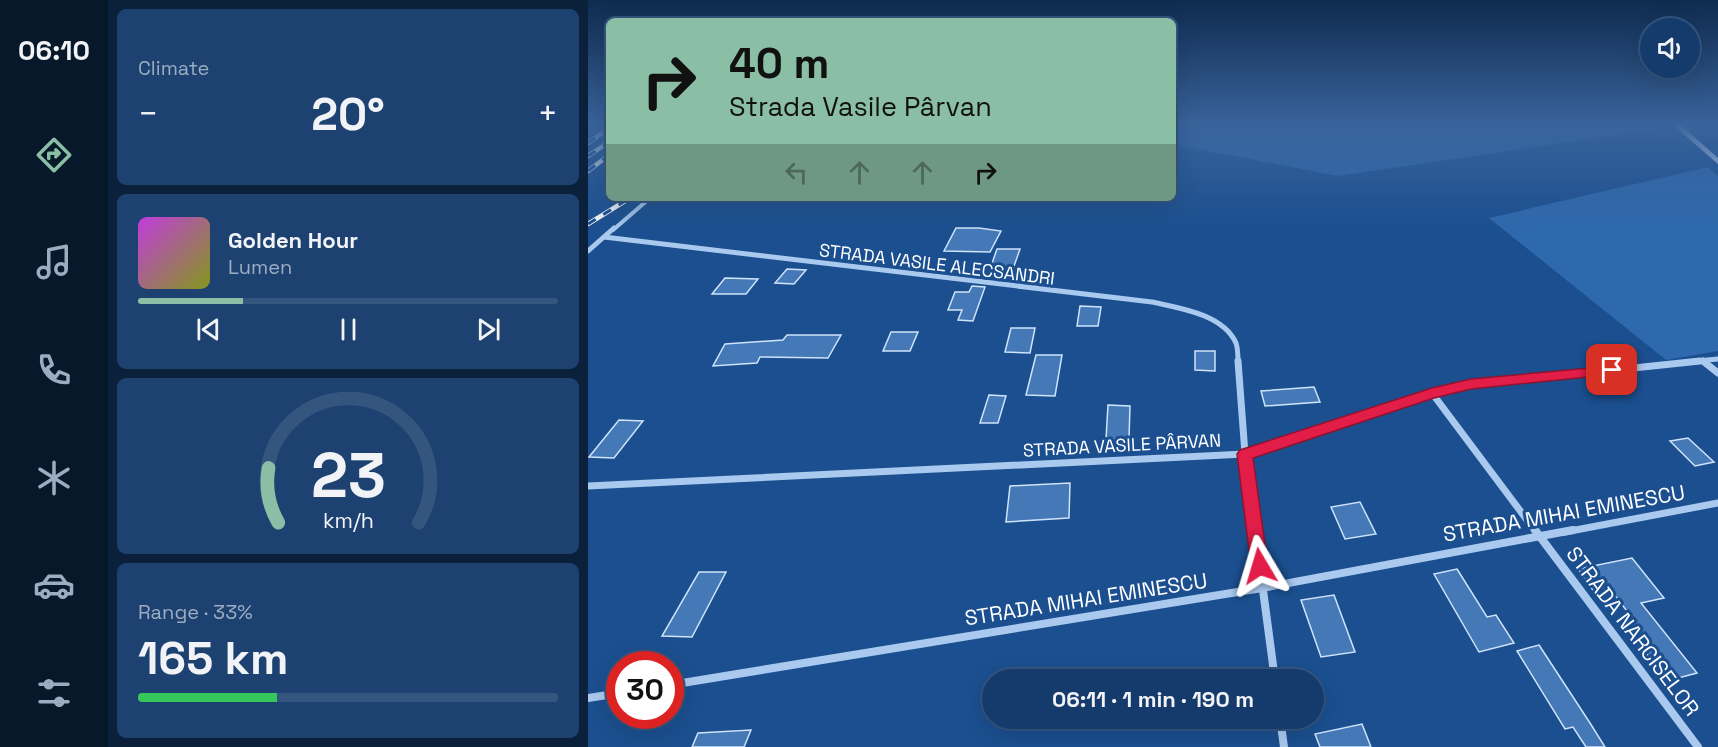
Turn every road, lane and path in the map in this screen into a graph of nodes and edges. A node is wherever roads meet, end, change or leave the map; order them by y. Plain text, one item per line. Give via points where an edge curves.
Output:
1 (646, 201) edge
2 (604, 237) junction
3 (588, 251) edge
4 (1718, 359) edge
5 (1703, 361) junction
6 (1718, 373) edge
7 (1432, 393) junction
8 (1245, 454) junction
9 (588, 486) edge
10 (1718, 503) edge
11 (1539, 536) junction
12 (1262, 588) junction
13 (1273, 669) edge
14 (684, 683) edge
15 (606, 695) edge
16 (588, 698) edge
17 (1282, 729) edge
18 (1284, 747) edge
19 (1698, 747) edge

1 - 2 street
2 - 3 street
2 - 8 street, STRADA VASILE ALECSANDRI via 1171,306 1197,314 1228,333 1237,345
4 - 5 street, STRADA VASILE PÂRVAN
5 - 6 street
5 - 7 street, STRADA VASILE PÂRVAN via 1471,384
7 - 8 street, STRADA VASILE PÂRVAN
7 - 11 street, STRADA NARCISELOR
8 - 9 street, STRADA VASILE PÂRVAN
8 - 12 street, STRADA VASILE ALECSANDRI
10 - 11 street, STRADA MIHAI EMINESCU
11 - 12 street, STRADA MIHAI EMINESCU
11 - 19 street, STRADA NARCISELOR
12 - 13 street, STRADA VASILE ALECSANDRI
12 - 14 street, STRADA MIHAI EMINESCU
15 - 16 street
17 - 18 street

